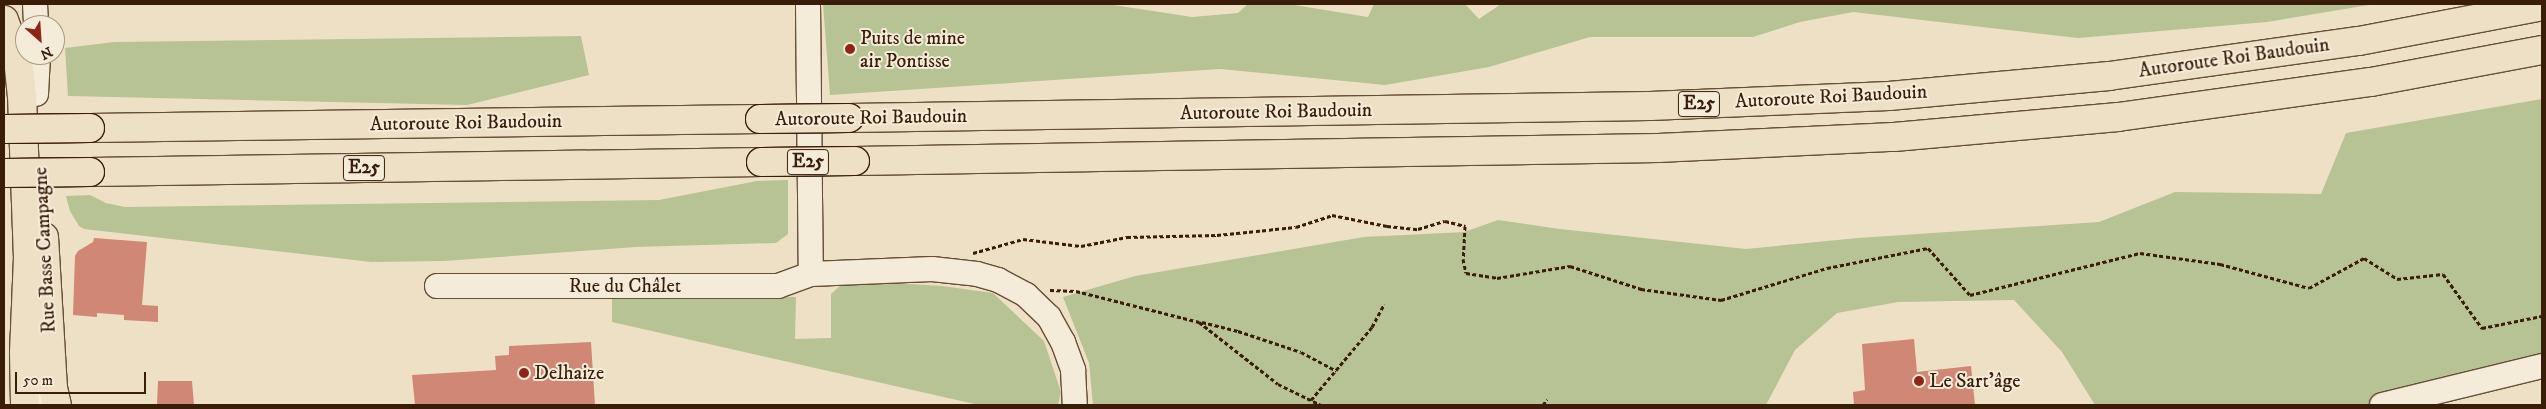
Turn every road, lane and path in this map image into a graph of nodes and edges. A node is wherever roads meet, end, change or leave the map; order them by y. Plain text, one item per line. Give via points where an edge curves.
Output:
1 (8, 4) edge
2 (808, 4) edge
3 (2542, 6) edge
4 (4, 20) edge
5 (15, 20) edge
6 (2542, 50) edge
7 (4, 58) edge
8 (30, 65) edge
9 (37, 65) edge
10 (36, 94) junction
11 (4, 129) edge
12 (4, 173) edge
13 (968, 254) dead end
14 (28, 257) junction
15 (811, 274) junction
16 (437, 286) dead end
17 (1026, 295) junction
18 (21, 297) junction
19 (1384, 304) dead end
20 (2542, 316) edge
21 (1199, 322) junction
22 (2542, 366) edge
23 (1336, 371) junction
24 (4, 372) edge
25 (1547, 399) dead end
26 (1311, 400) junction
27 (25, 405) edge
28 (39, 405) edge
29 (57, 405) edge
30 (1075, 405) edge
31 (1321, 405) edge
32 (1543, 405) edge
33 (2382, 405) edge

1 - 5 main road
2 - 15 street
3 - 11 main road, Autoroute Roi Baudouin / E25, bridge via 2359,41 2109,76 1889,96 1640,106
4 - 14 main road, Rue Basse Campagne via 14,43 21,76
6 - 12 main road, Autoroute Roi Baudouin / E25, bridge via 2371,82 2118,117 1894,137 1658,148
7 - 18 main road via 10,95
8 - 10 main road, Rue Basse Campagne
9 - 10 street, Rue Basse Campagne
10 - 29 main road, Rue Basse Campagne via 53,388
13 - 20 path via 1023,239 1081,246 1127,237 1217,235 1296,227 1332,215 1418,229 1445,221 1465,226 1463,259 1466,273 1497,278 1570,266 1641,290 1721,300 1827,268 1928,248 1970,295 2140,253 2220,264 2309,288 2364,258 2398,279 2443,274 2482,328
14 - 18 main road, Rue Basse Campagne
14 - 28 street, Rue Basse Campagne
15 - 16 street, Rue du Châlet via 778,286
15 - 17 street, Rue du Châlet via 932,269 977,274 998,280
17 - 21 path via 1044,289 1076,292
17 - 30 street, Rue du Châlet via 1049,317 1063,342 1073,370
18 - 24 main road via 13,345
18 - 27 main road, Rue Basse Campagne
19 - 23 path via 1372,327
21 - 23 path via 1301,352
21 - 26 path via 1278,384
22 - 33 street
23 - 26 path
25 - 32 path
26 - 31 path

